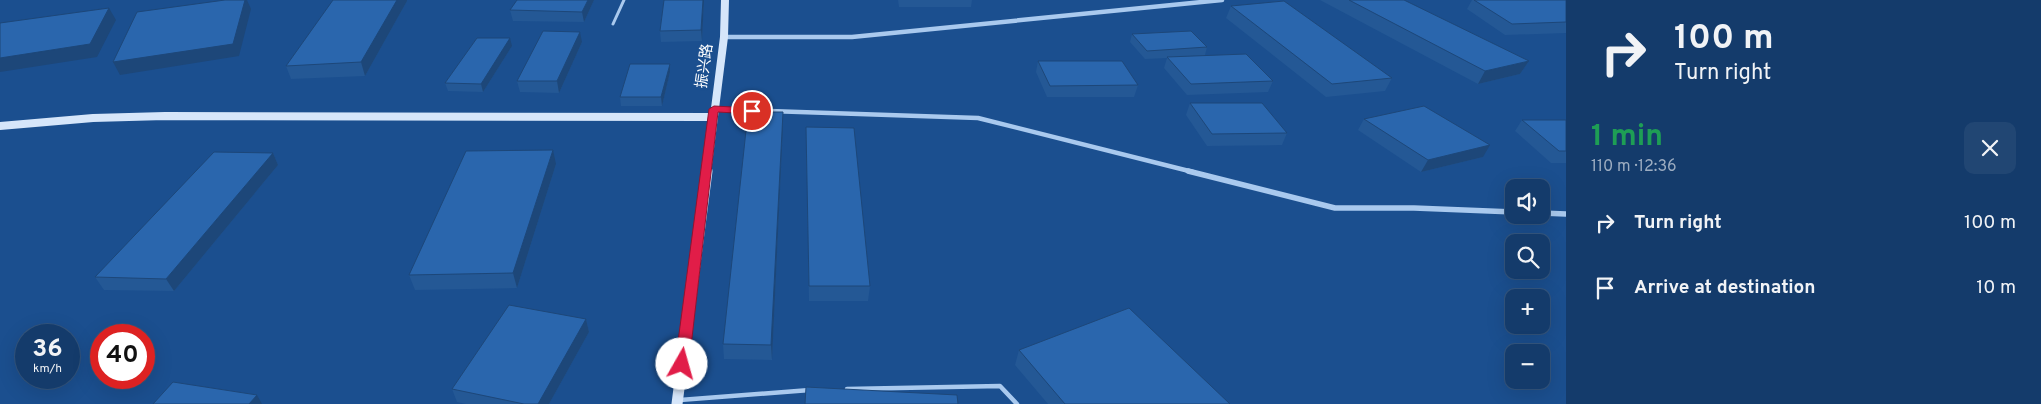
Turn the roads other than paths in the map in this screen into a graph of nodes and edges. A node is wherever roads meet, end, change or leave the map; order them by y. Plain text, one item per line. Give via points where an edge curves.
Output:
1 (624, 0) edge
2 (725, 0) edge
3 (1222, 0) edge
4 (613, 24) dead end
5 (724, 36) junction
6 (714, 113) junction
7 (0, 126) edge
8 (1505, 212) edge
9 (1550, 213) edge
10 (1566, 214) edge
11 (818, 390) edge
12 (837, 390) edge
13 (677, 402) edge
14 (1017, 404) edge

1 - 4 lane
2 - 5 street, 振兴路
3 - 5 street via 852,37
5 - 6 street, 振兴路
6 - 7 street via 165,116
6 - 8 street via 978,118 1335,208
6 - 13 street, 振兴路
9 - 10 street
11 - 13 lane
12 - 14 lane via 1000,386

